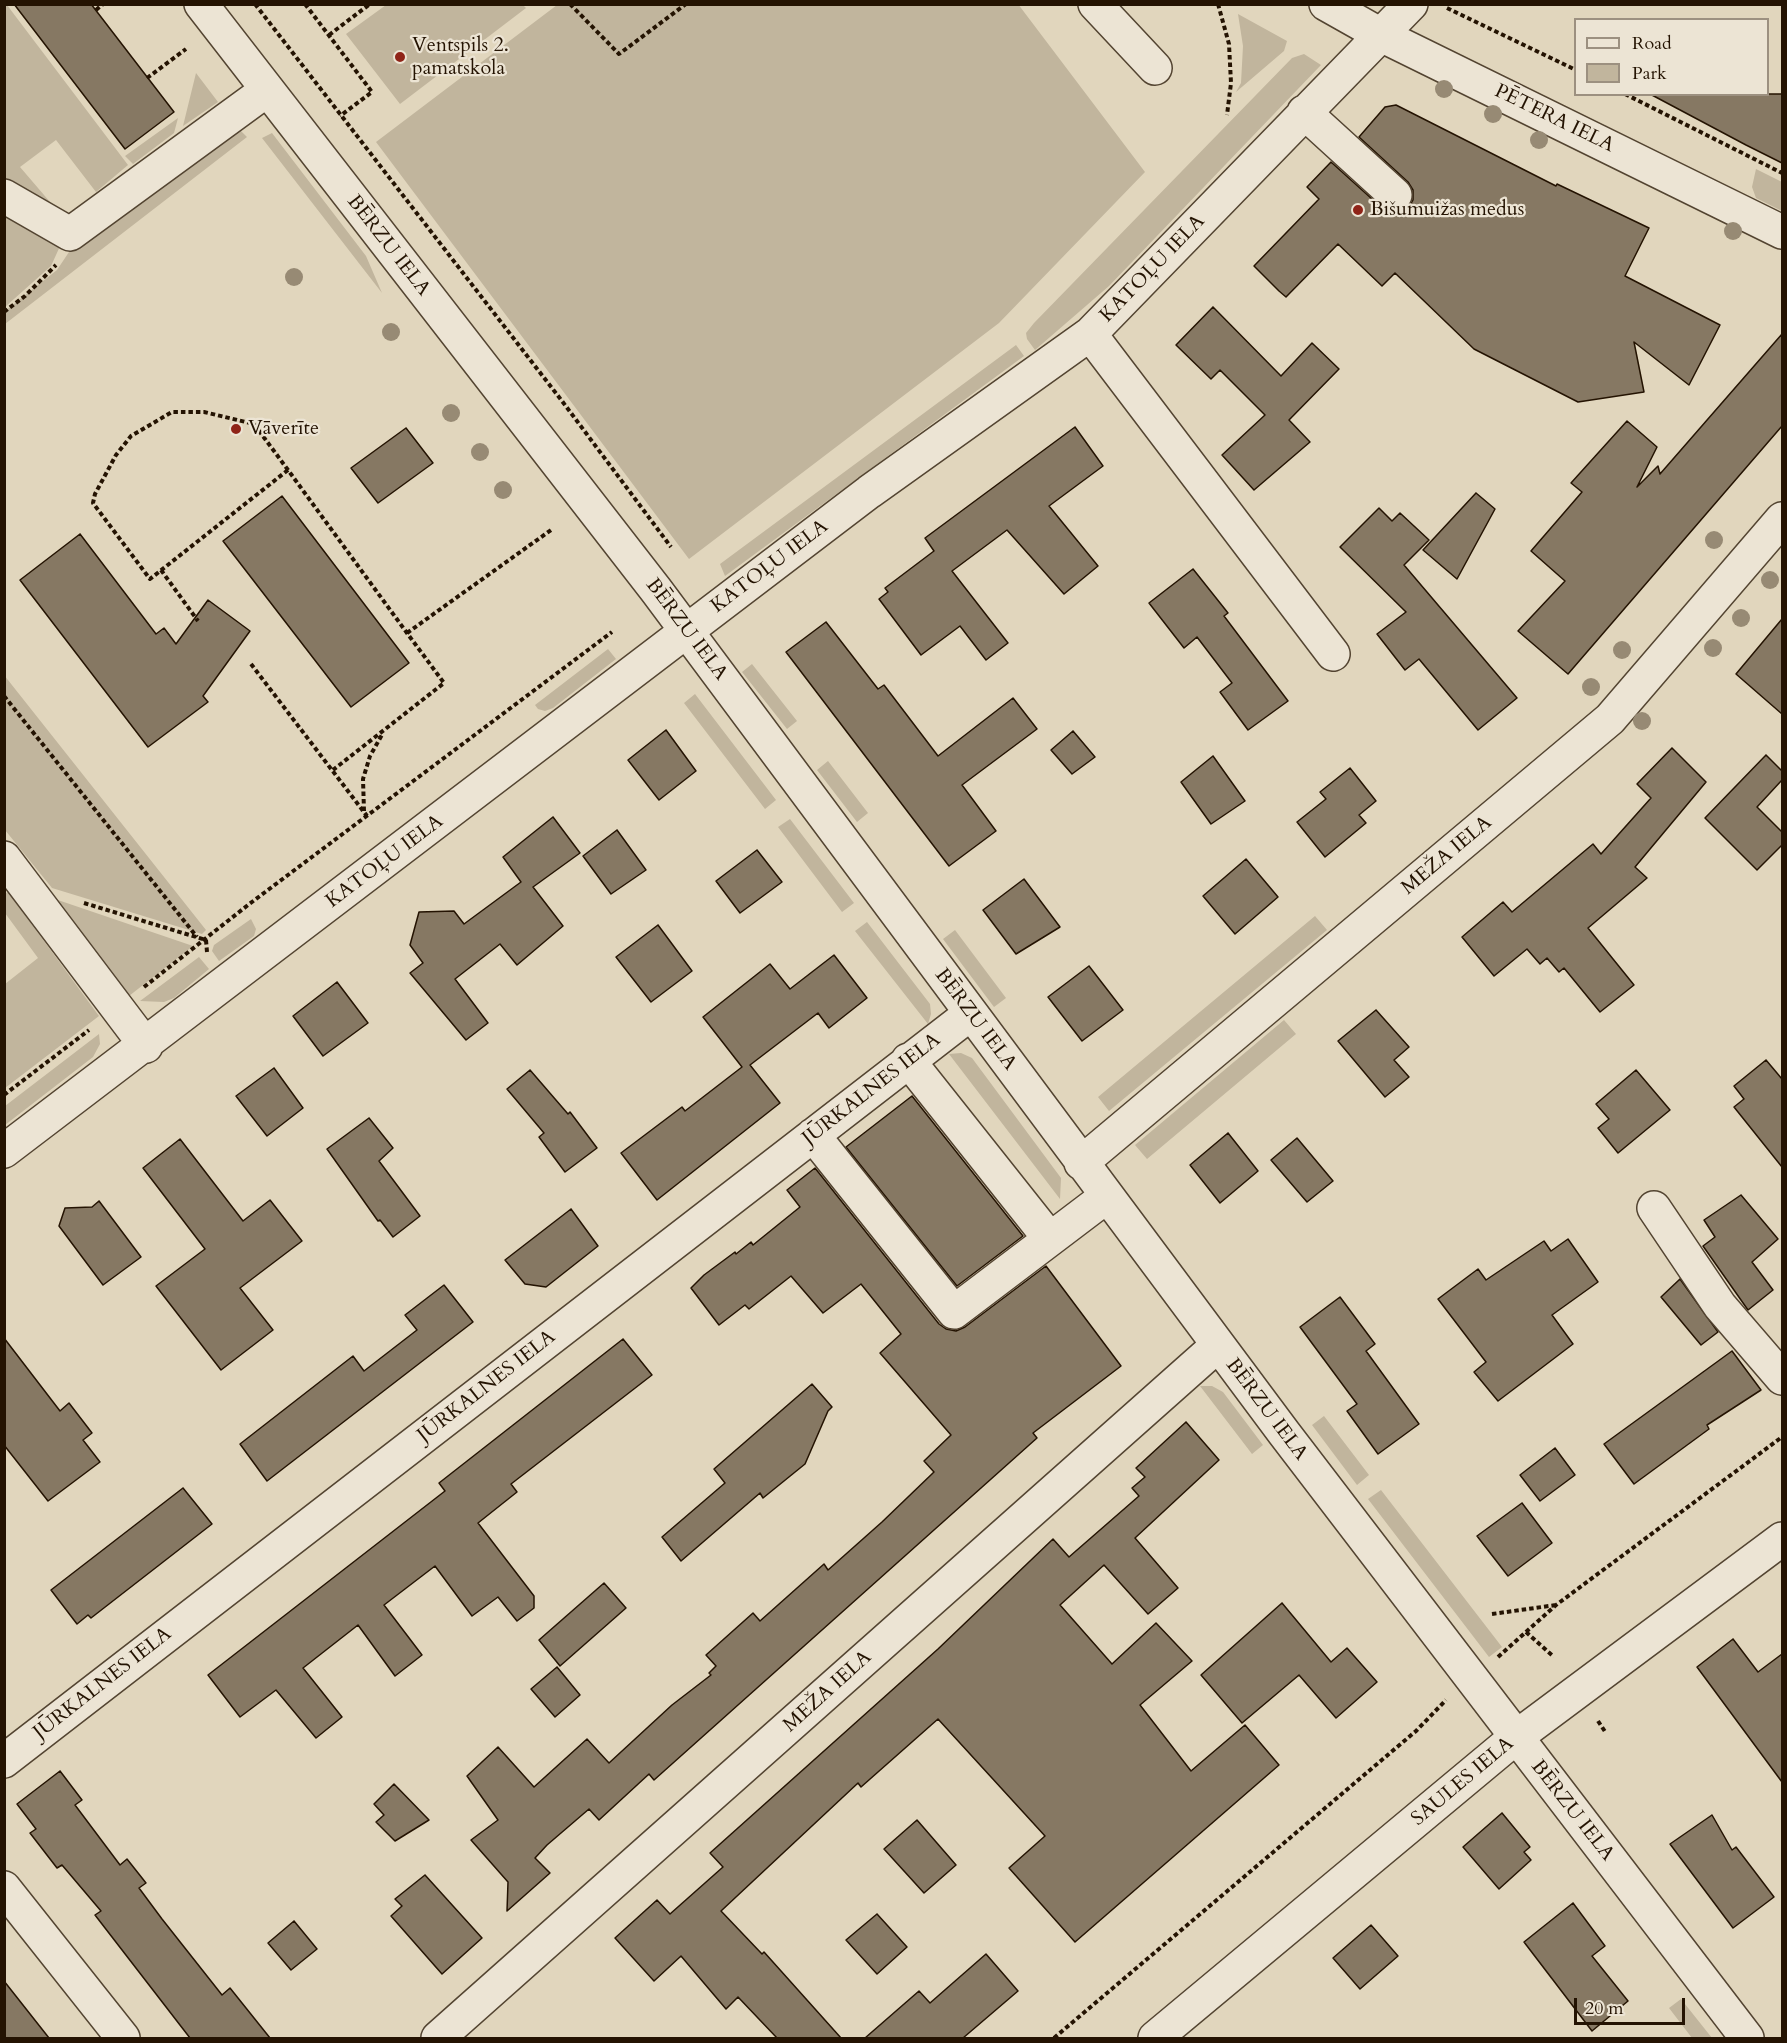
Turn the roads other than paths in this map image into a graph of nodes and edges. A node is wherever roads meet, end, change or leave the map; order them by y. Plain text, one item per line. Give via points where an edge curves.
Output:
1 (201, 4) edge
2 (1095, 4) edge
3 (1326, 4) edge
4 (1426, 5) edge
5 (1381, 35) junction
6 (1155, 68) dead end
7 (267, 90) junction
8 (1304, 112) junction
9 (1395, 195) dead end
10 (4, 196) edge
11 (1782, 232) edge
12 (1090, 334) junction
13 (1782, 519) edge
14 (686, 630) junction
15 (1333, 654) dead end
16 (4, 858) edge
17 (970, 1014) junction
18 (146, 1046) junction
19 (908, 1060) junction
20 (813, 1135) junction
21 (4, 1151) edge
22 (1082, 1163) junction
23 (1107, 1196) junction
24 (1654, 1208) dead end
25 (1050, 1239) junction
26 (1218, 1345) junction
27 (1782, 1378) edge
28 (1782, 1539) edge
29 (1515, 1738) junction
30 (4, 1761) edge
31 (4, 1888) edge
32 (123, 2038) edge
33 (438, 2038) edge
34 (1155, 2038) edge
35 (1747, 2038) edge

1 - 7 street, BĒRZU IELA
2 - 6 street
3 - 5 street, PĒTERA IELA
4 - 5 street, KATOĻU IELA
5 - 8 street, KATOĻU IELA
5 - 11 street, PĒTERA IELA
7 - 10 street via 70,234
7 - 14 street, BĒRZU IELA
8 - 9 street
8 - 12 street, KATOĻU IELA
12 - 14 street, KATOĻU IELA via 869,492
12 - 15 street
13 - 22 street, MEŽA IELA via 1610,719
14 - 17 street, BĒRZU IELA
14 - 18 street, KATOĻU IELA
16 - 18 street
17 - 19 street, JŪRKALNES IELA
17 - 22 street, BĒRZU IELA
18 - 21 street, KATOĻU IELA
19 - 20 street, JŪRKALNES IELA
19 - 25 street
20 - 25 street via 954,1312
20 - 30 street, JŪRKALNES IELA
22 - 23 street, BĒRZU IELA
23 - 25 street
23 - 26 street, BĒRZU IELA
24 - 27 street via 1720,1306
26 - 29 street, BĒRZU IELA
26 - 33 street, MEŽA IELA
28 - 29 street, SAULES IELA
29 - 34 street, SAULES IELA
29 - 35 street, BĒRZU IELA
31 - 32 street

